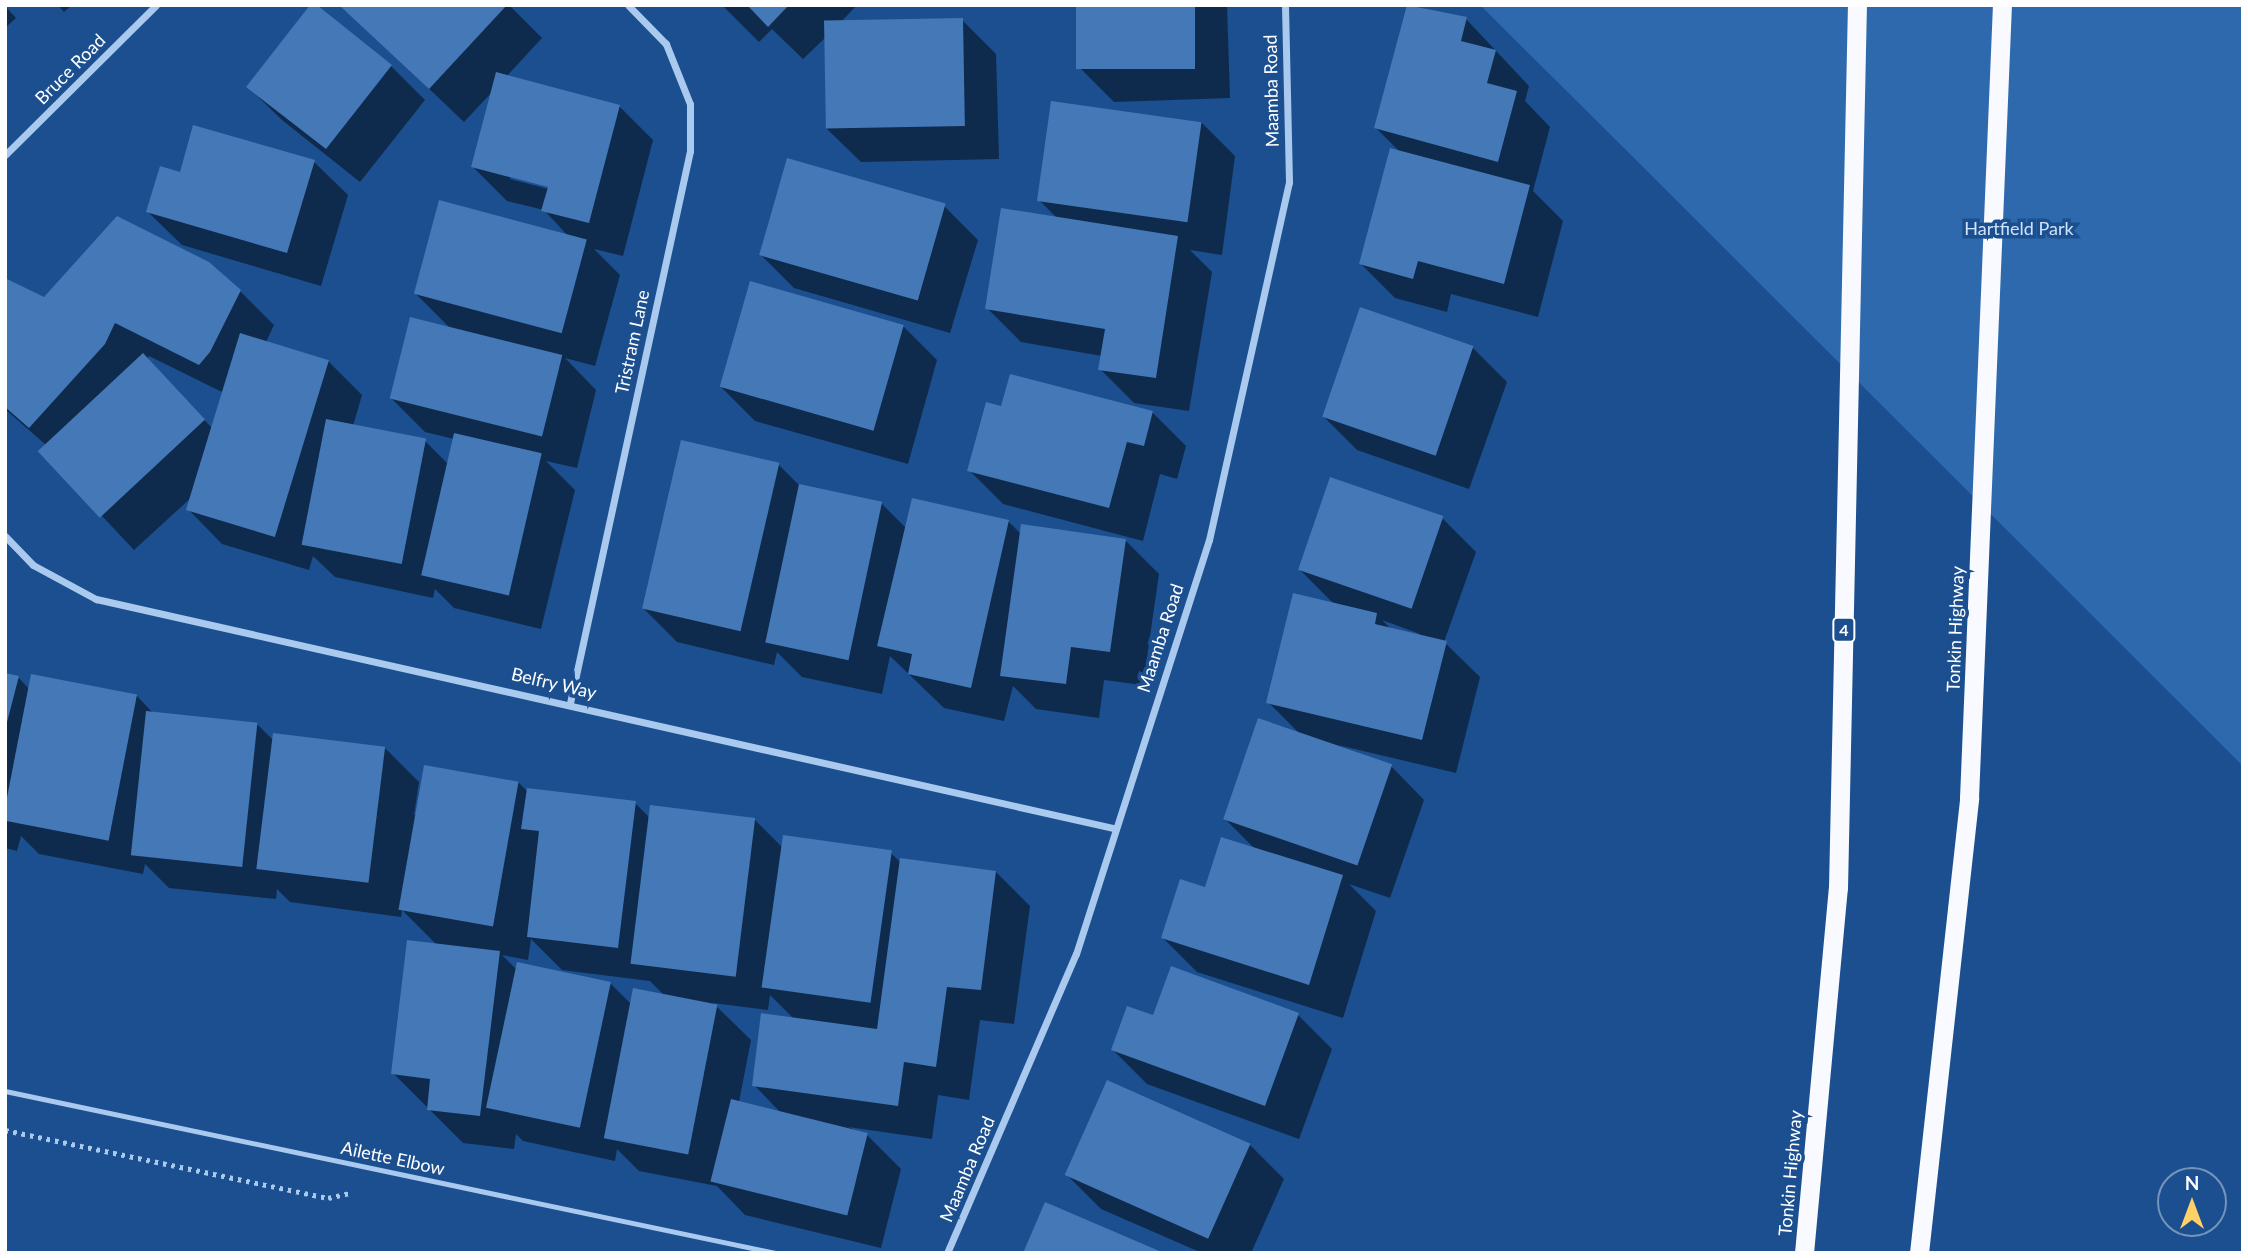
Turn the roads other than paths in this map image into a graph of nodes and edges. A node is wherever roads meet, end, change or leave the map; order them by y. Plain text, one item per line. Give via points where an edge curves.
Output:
1 (156, 5) edge
2 (628, 5) edge
3 (1285, 5) edge
4 (1857, 5) edge
5 (2002, 5) edge
6 (5, 155) edge
7 (5, 536) edge
8 (570, 703) junction
9 (1113, 828) junction
10 (5, 1091) edge
11 (775, 1253) edge
12 (947, 1253) edge
13 (1804, 1253) edge
14 (1919, 1253) edge

1 - 6 street, Bruce Road
2 - 8 street, Tristram Lane via 666,44 690,104 690,150
3 - 9 street, Maamba Road via 1289,182 1209,540
4 - 13 highway, Tonkin Highway / 4 via 1838,888
5 - 14 highway, Tonkin Highway via 1969,798
7 - 8 street, Belfry Way via 33,565 96,599
8 - 9 street, Belfry Way
9 - 12 street, Maamba Road via 1076,954
10 - 11 lane, Ailette Elbow

